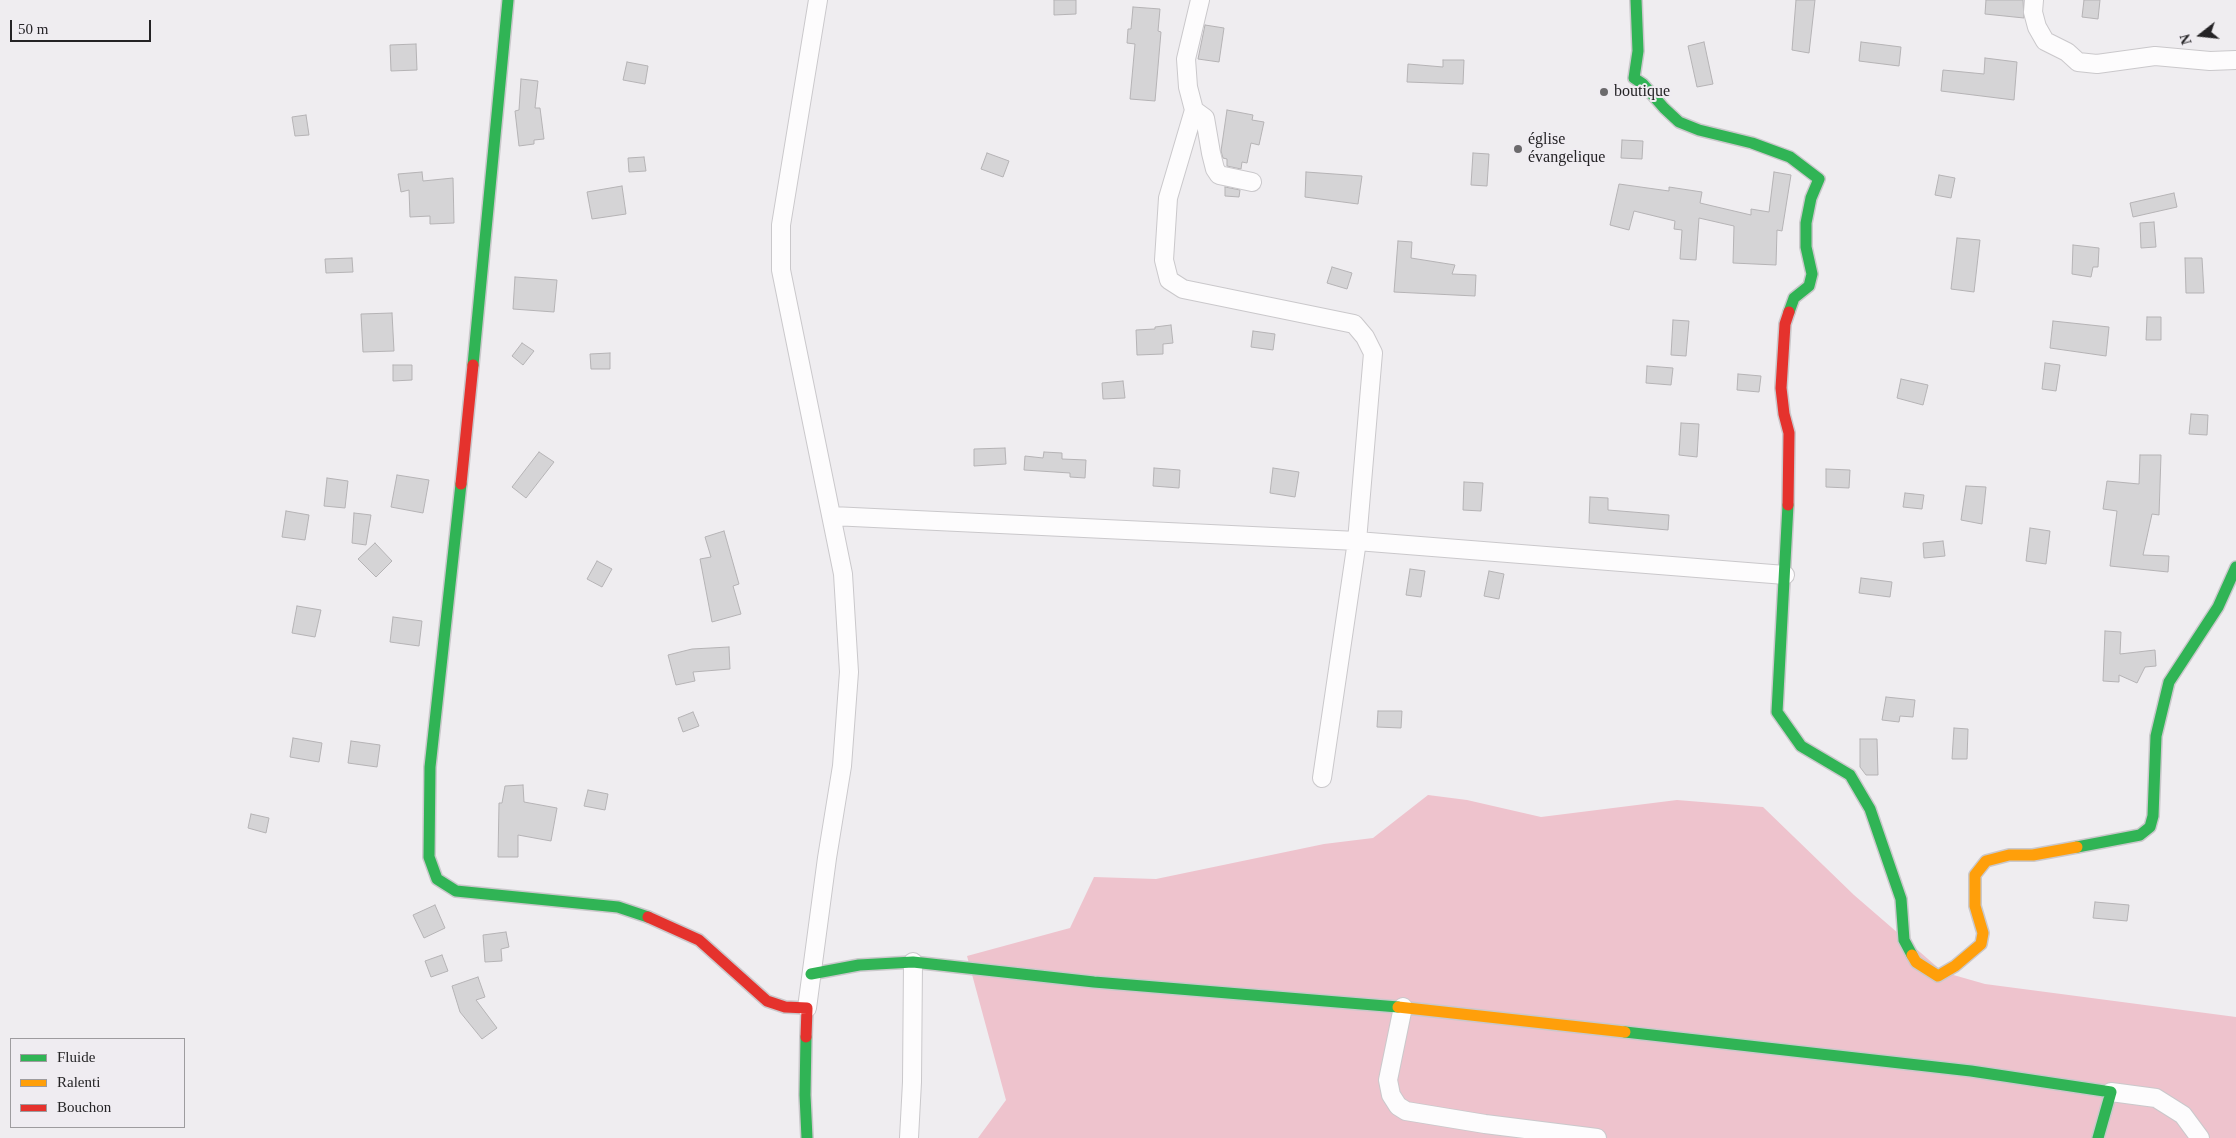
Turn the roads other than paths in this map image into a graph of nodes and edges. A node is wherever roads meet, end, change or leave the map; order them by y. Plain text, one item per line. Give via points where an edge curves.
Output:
1 (508, 0) edge
2 (818, 0) edge
3 (1200, 0) edge
4 (1636, 0) edge
5 (2034, 0) edge
6 (2236, 60) edge
7 (1194, 110) junction
8 (1252, 182) dead end
9 (832, 516) junction
10 (1357, 541) junction
11 (2236, 567) edge
12 (1785, 576) junction
13 (1322, 778) dead end
14 (912, 962) junction
15 (811, 974) junction
16 (1403, 1007) junction
17 (807, 1008) junction
18 (2111, 1092) junction
19 (806, 1138) edge
20 (909, 1138) edge
21 (1597, 1138) edge
22 (2098, 1138) edge
23 (2200, 1138) edge

1 - 17 street via 473,370 430,767 429,857 437,879 456,891 618,907 659,921 699,940 767,1001 785,1007
2 - 9 street via 782,217 781,270
3 - 7 street via 1186,59
4 - 12 street via 1638,51 1634,78 1664,108 1679,122 1698,130 1752,143 1790,157 1819,180 1806,223 1806,247 1812,274 1808,286 1794,298 1785,324 1781,388 1789,434 1790,466
5 - 6 street via 2032,12 2045,41 2067,52 2078,62 2097,64 2155,56
7 - 8 street via 1205,118 1215,170 1219,175
7 - 10 street via 1168,198 1164,260 1169,280 1183,290 1354,324 1365,336 1373,353
9 - 10 street
9 - 15 street via 843,574 849,672 842,766
10 - 12 street
10 - 13 street
11 - 12 street via 2218,607 2169,682 2156,736 2154,816 2150,827 2140,835 2124,839 1986,861 1974,875 1975,906 1983,933 1981,944 1938,976 1916,962 1904,940 1901,899 1889,861 1870,809 1850,775 1801,746 1777,712
14 - 15 street via 859,965
14 - 16 street via 1094,982
14 - 20 street
15 - 17 street
16 - 18 street via 1971,1071
16 - 21 street via 1388,1080 1391,1096 1398,1106 1406,1111 1485,1124
17 - 19 street
18 - 22 street
18 - 23 street via 2156,1098 2183,1115

